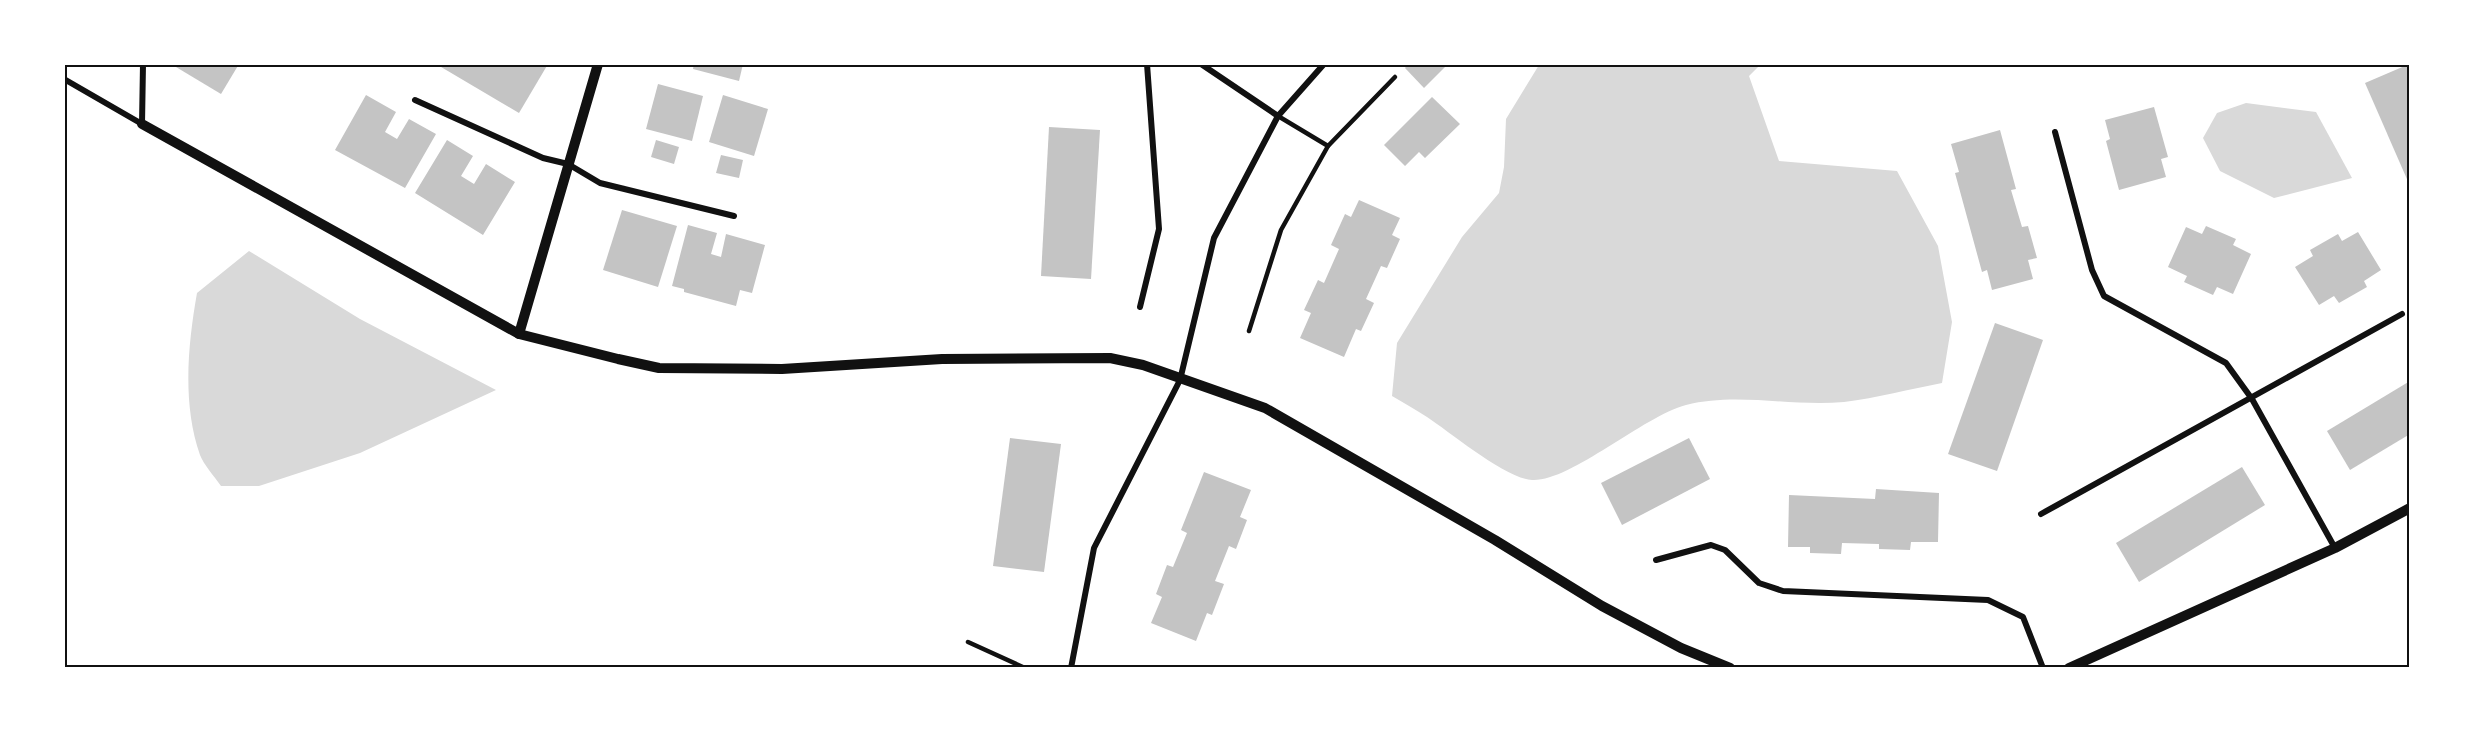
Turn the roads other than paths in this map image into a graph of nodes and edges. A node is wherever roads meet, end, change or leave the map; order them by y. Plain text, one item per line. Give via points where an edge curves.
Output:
1 (143, 64) edge
2 (598, 64) edge
3 (1147, 64) edge
4 (1201, 64) edge
5 (1323, 64) edge
6 (1395, 77) dead end
7 (64, 79) edge
8 (415, 100) dead end
9 (1278, 116) junction
10 (142, 124) junction
11 (2055, 132) dead end
12 (1328, 146) junction
13 (568, 164) junction
14 (734, 216) dead end
15 (1140, 307) dead end
16 (2402, 314) dead end
17 (1249, 331) dead end
18 (519, 334) junction
19 (1180, 380) junction
20 (2252, 399) junction
21 (2409, 508) edge
22 (2041, 514) dead end
23 (2335, 548) junction
24 (1656, 560) dead end
25 (968, 642) dead end
26 (1025, 668) edge
27 (1071, 668) edge
28 (1730, 668) edge
29 (2043, 668) edge
30 (2069, 668) edge

1 - 10 street
2 - 13 street
3 - 15 street via 1159,229
4 - 9 street
5 - 9 street
6 - 12 lane
7 - 10 street
8 - 13 street via 543,159
9 - 12 lane
9 - 19 street via 1214,238
10 - 18 street
11 - 20 street via 2092,270 2104,296 2226,363
12 - 17 lane via 1281,230
13 - 14 street via 600,183
13 - 18 street
16 - 20 street
18 - 19 street via 659,368 782,369 942,359 1110,358 1143,364
19 - 27 street via 1094,548
19 - 28 street via 1265,408 1602,606 1681,648
20 - 22 street
20 - 23 street
21 - 23 street
23 - 30 street
24 - 29 street via 1711,545 1725,550 1759,583 1783,591 1988,600 2023,617
25 - 26 lane

